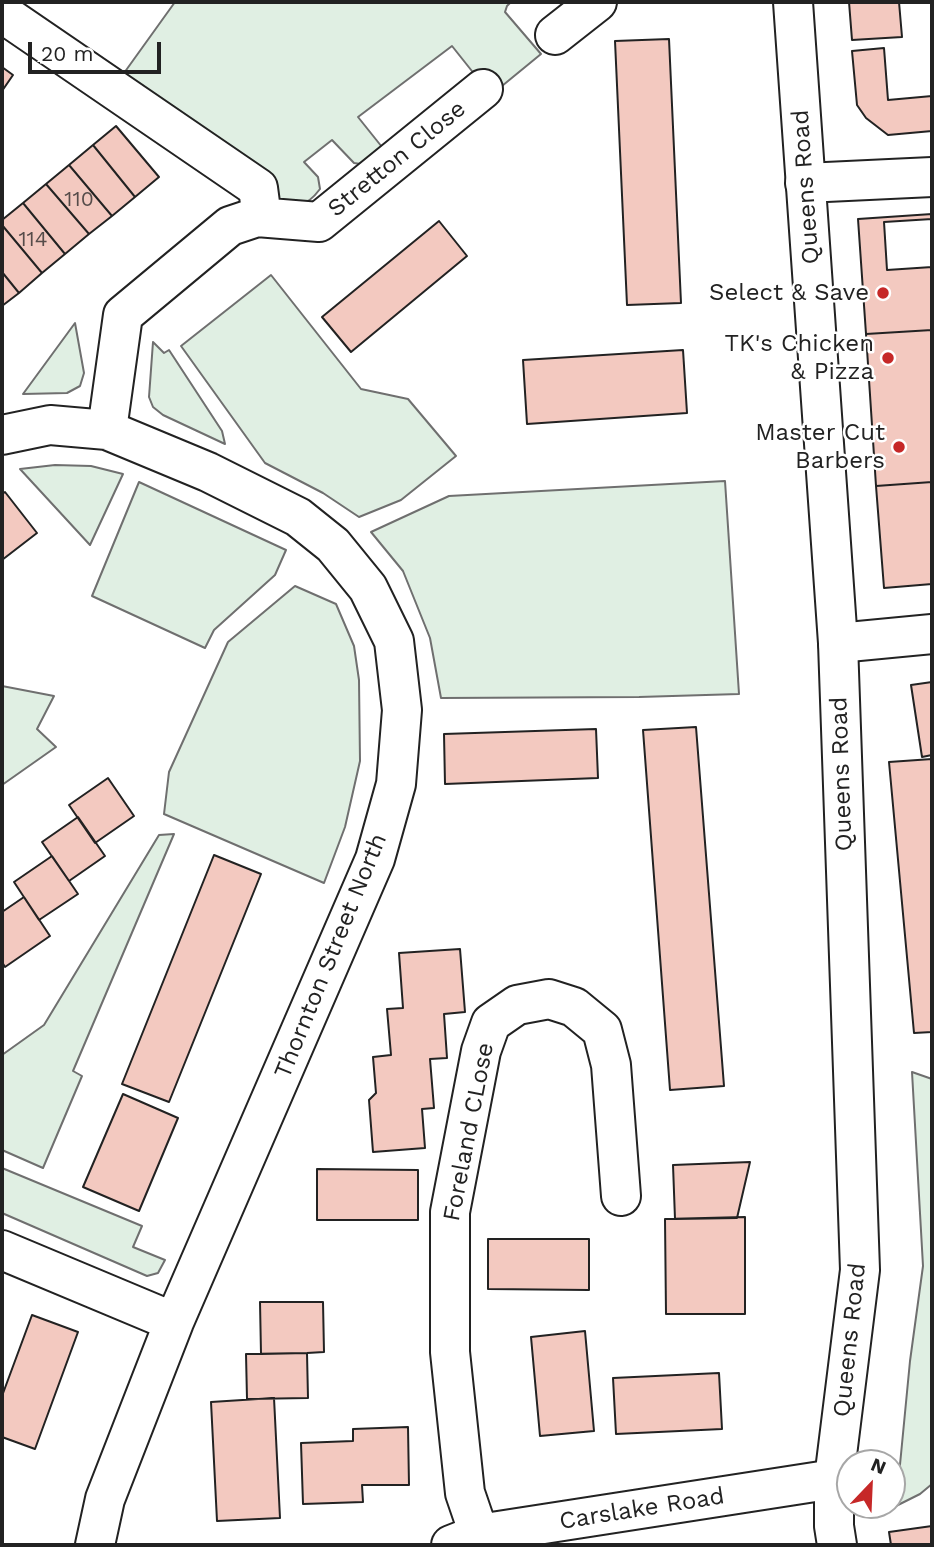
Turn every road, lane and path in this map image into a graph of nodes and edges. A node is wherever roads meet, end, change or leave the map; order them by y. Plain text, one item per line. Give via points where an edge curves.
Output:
1 (597, 2) edge
2 (793, 2) edge
3 (2, 13) edge
4 (555, 35) dead end
5 (483, 89) dead end
6 (932, 177) edge
7 (805, 183) junction
8 (257, 216) junction
9 (107, 430) junction
10 (2, 435) edge
11 (932, 634) edge
12 (838, 643) junction
13 (621, 1196) dead end
14 (2, 1250) edge
15 (174, 1322) junction
16 (834, 1479) junction
17 (465, 1540) edge
18 (95, 1545) edge
19 (837, 1545) edge

1 - 4 main road
2 - 7 main road, Queens Road
3 - 8 main road via 258,188
5 - 8 main road, Stretton Close via 319,222
6 - 7 main road
7 - 12 main road, Queens Road
8 - 9 main road, Stretton Close via 230,226 123,314
9 - 10 main road, Thornton Street North via 50,425
9 - 15 main road, Thornton Street North via 208,472 298,517 333,545 368,587 394,641 402,710 396,784 375,859
11 - 12 main road
12 - 16 main road, Queens Road via 860,1270
13 - 17 main road, Foreland CLose via 611,1065 602,1030 574,1007 550,999 517,1005 491,1023 481,1051 450,1212 450,1352 465,1493
14 - 15 main road
15 - 18 main road, Thornton Street North via 105,1499
16 - 17 main road, Carslake Road
16 - 19 main road, Queens Road

